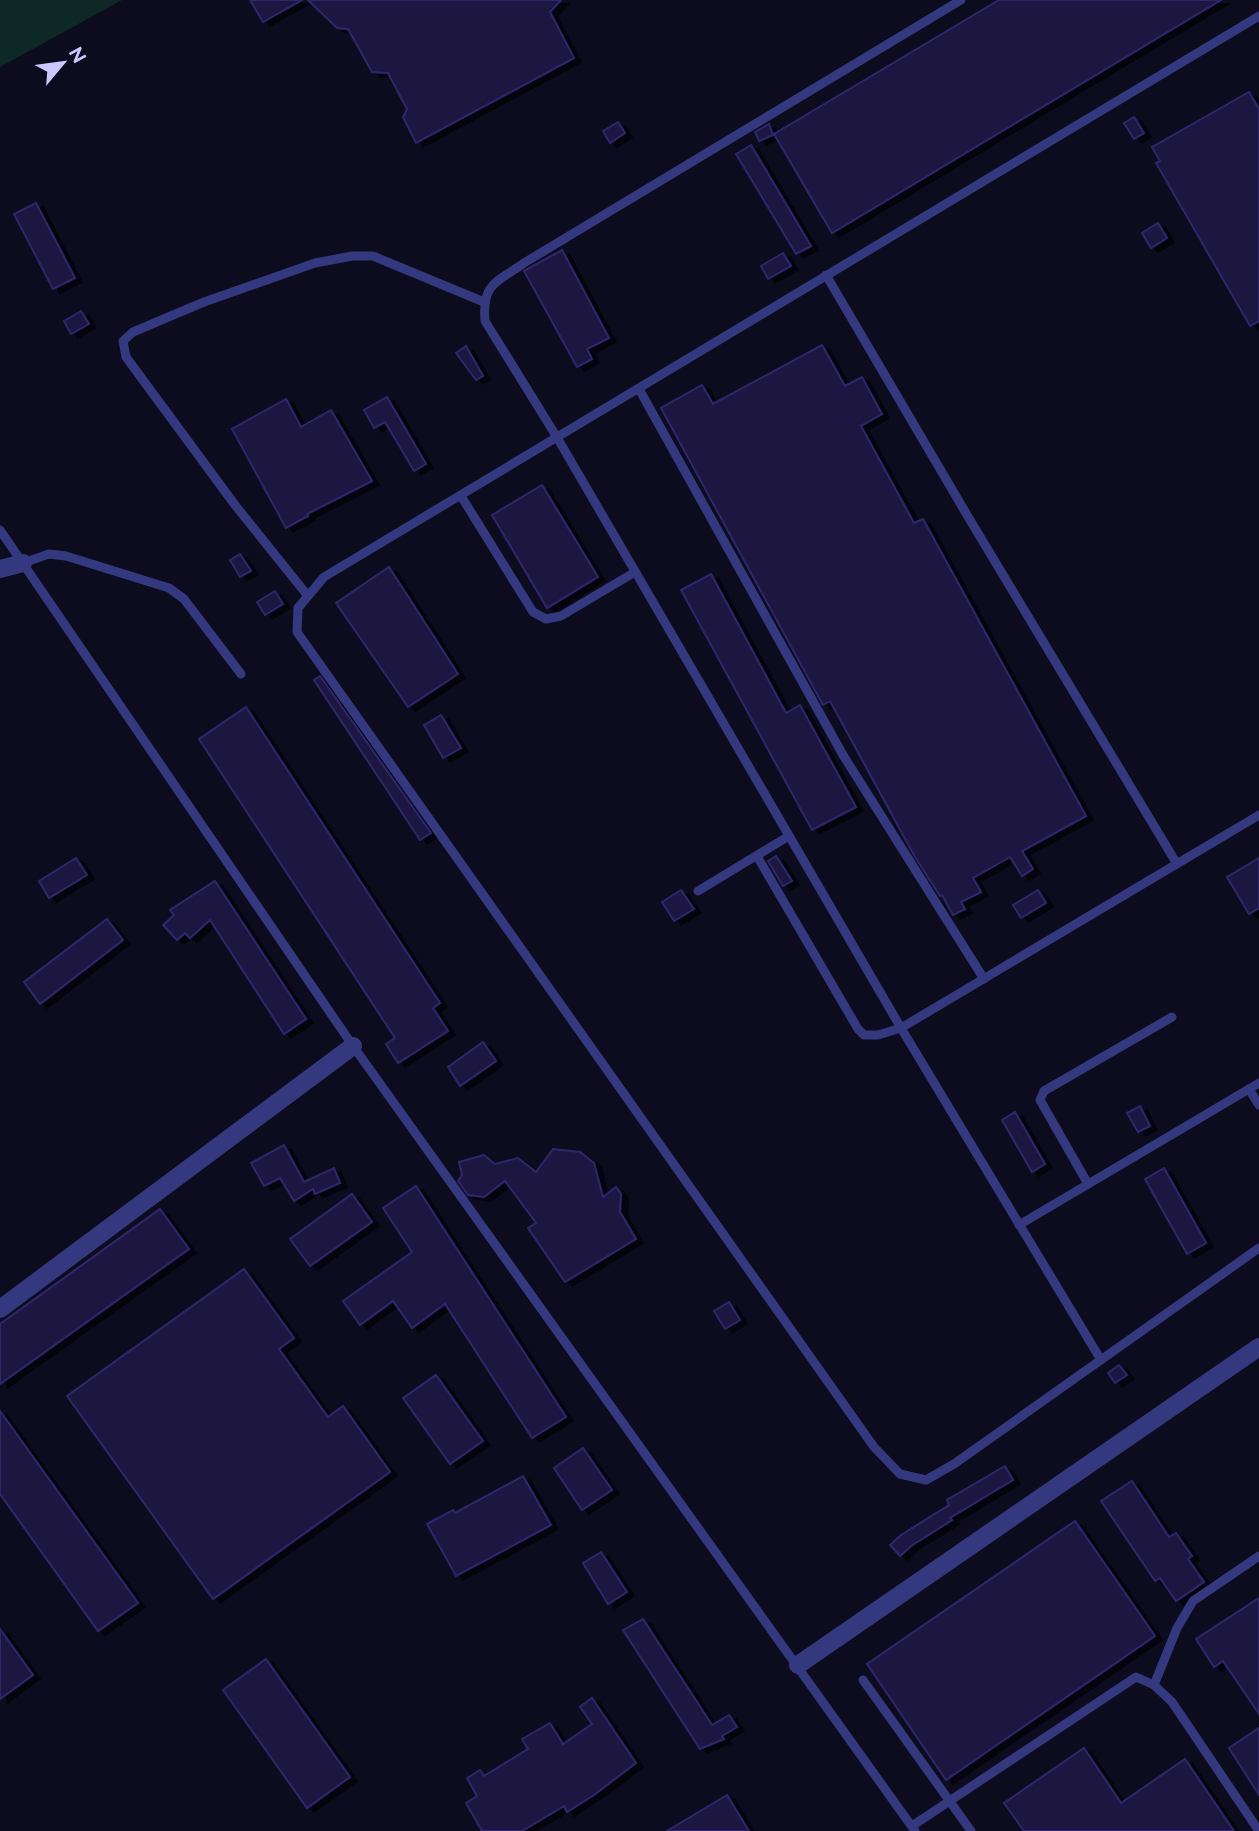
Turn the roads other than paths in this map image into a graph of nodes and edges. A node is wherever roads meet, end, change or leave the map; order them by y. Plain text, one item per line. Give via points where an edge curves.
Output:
1 (961, 0) edge
2 (1259, 16) edge
3 (826, 275) junction
4 (484, 302) junction
5 (639, 389) junction
6 (558, 439) junction
7 (461, 496) junction
8 (0, 530) edge
9 (23, 563) junction
10 (0, 569) edge
11 (635, 572) junction
12 (308, 596) junction
13 (241, 674) dead end
14 (1259, 815) edge
15 (789, 836) junction
16 (757, 856) junction
17 (1177, 864) junction
18 (698, 891) dead end
19 (984, 979) junction
20 (1172, 1017) dead end
21 (901, 1028) junction
22 (354, 1046) junction
23 (1259, 1083) edge
24 (1249, 1088) junction
25 (1259, 1105) edge
26 (1088, 1184) junction
27 (1019, 1225) junction
28 (1259, 1248) edge
29 (0, 1309) edge
30 (1259, 1347) edge
31 (1101, 1360) junction
32 (1259, 1556) edge
33 (798, 1665) junction
34 (863, 1680) dead end
35 (1154, 1685) junction
36 (950, 1801) junction
37 (913, 1829) edge
38 (971, 1831) edge
39 (1259, 1831) edge

1 - 4 lane via 524,264 488,290
2 - 3 lane
3 - 5 lane
3 - 17 lane
4 - 6 lane via 485,321
4 - 12 lane via 373,256 352,256 315,263 204,302 133,332 123,341 126,357
5 - 6 lane
5 - 19 lane via 843,755
6 - 7 lane
6 - 11 lane
7 - 11 lane via 533,612 546,619 561,617
7 - 12 lane via 324,577
8 - 9 lane
9 - 10 street
9 - 13 lane via 49,554 66,556 169,587 184,599
9 - 22 lane
11 - 15 lane
12 - 31 lane via 298,608 297,632 874,1447 901,1474 926,1480
14 - 17 lane
15 - 16 lane
15 - 21 lane
16 - 18 lane
16 - 21 lane via 858,1029 864,1035 878,1035
17 - 19 lane
19 - 21 lane
20 - 26 lane via 1044,1091 1040,1100
21 - 27 lane
22 - 29 street
22 - 33 lane
23 - 24 lane
24 - 25 lane
24 - 26 lane
26 - 27 lane
27 - 31 lane
28 - 31 lane
30 - 33 street
32 - 35 lane via 1193,1601
33 - 37 lane
34 - 36 lane
35 - 36 lane via 1136,1677
35 - 39 lane via 1172,1702
36 - 37 lane
36 - 38 lane

